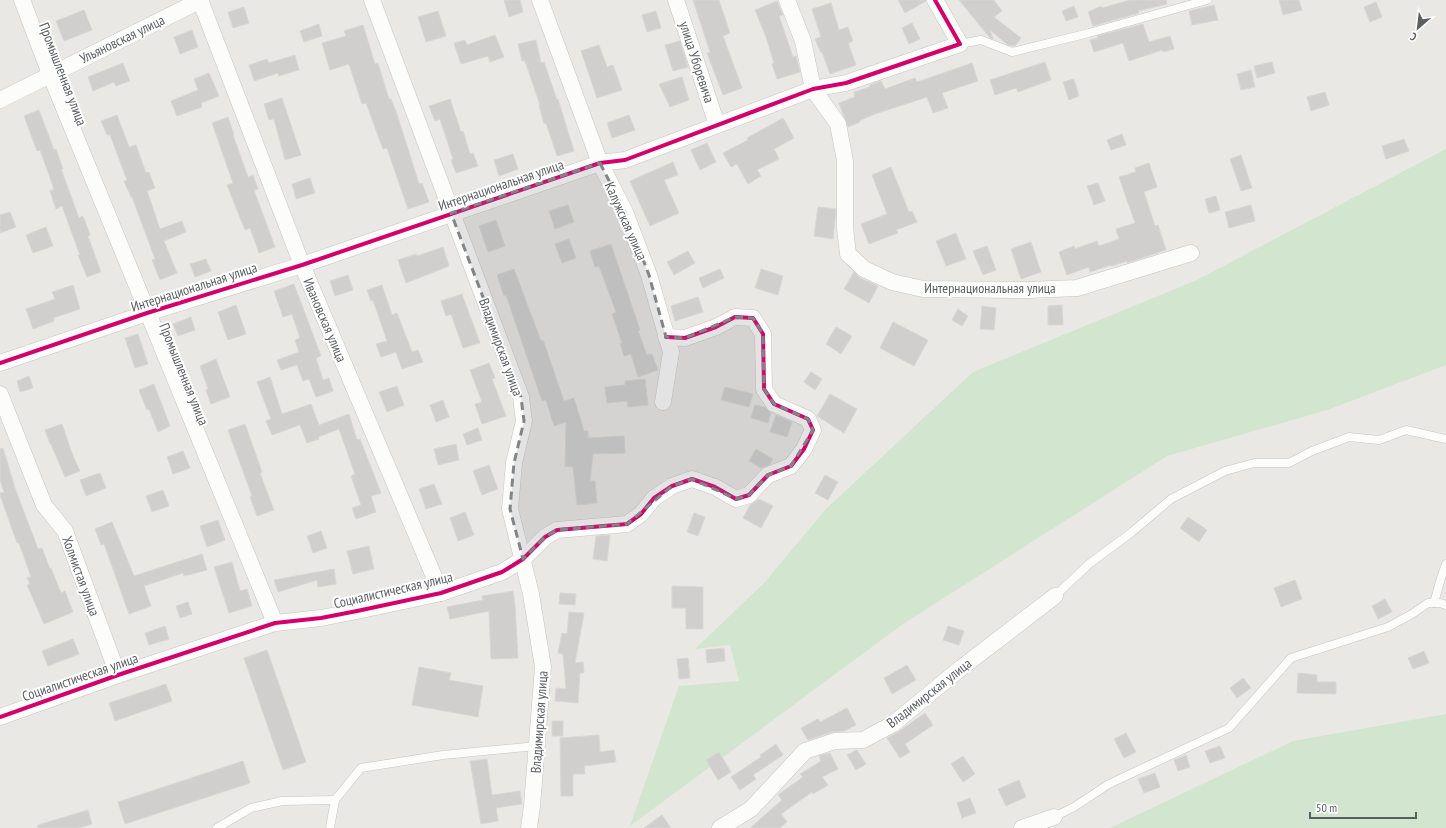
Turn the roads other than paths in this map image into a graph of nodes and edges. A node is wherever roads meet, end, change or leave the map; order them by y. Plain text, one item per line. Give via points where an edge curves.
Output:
1 (22, 0) edge
2 (200, 0) edge
3 (372, 0) edge
4 (540, 0) edge
5 (676, 0) edge
6 (787, 0) edge
7 (935, 0) edge
8 (1207, 0) edge
9 (960, 44) junction
10 (50, 74) junction
11 (813, 89) junction
12 (0, 100) edge
13 (717, 125) junction
14 (600, 163) junction
15 (451, 213) junction
16 (1191, 253) dead end
17 (302, 264) junction
18 (147, 313) junction
19 (666, 337) junction
20 (0, 363) edge
21 (0, 394) edge
22 (663, 402) dead end
23 (1446, 439) edge
24 (523, 559) junction
25 (1446, 564) edge
26 (441, 593) junction
27 (1055, 596) joint
28 (1434, 603) junction
29 (1446, 605) edge
30 (275, 623) junction
31 (118, 675) junction
32 (0, 716) edge
33 (537, 746) junction
34 (335, 800) junction
35 (1054, 817) joint
36 (217, 828) edge
37 (330, 828) edge
38 (529, 828) edge
39 (720, 828) edge
40 (1022, 828) edge

1 - 10 street, Промышленная улица
2 - 10 street, Ульяновская улица
2 - 17 street, Ивановская улица
3 - 15 street, Владимирская улица
4 - 14 street, Калужская улица
5 - 13 street, улица Уборевича
6 - 11 street via 803,41
7 - 9 street
8 - 9 lane via 1012,52 981,40
9 - 11 street, Интернациональная улица via 846,83
10 - 12 street, Ульяновская улица
10 - 18 street, Промышленная улица
11 - 13 street, Интернациональная улица
11 - 16 street, Интернациональная улица via 838,124 845,161 845,228 848,254 864,269 892,282 923,289 1077,288
13 - 14 street, Интернациональная улица via 626,160
14 - 15 street, Интернациональная улица
14 - 19 street, Калужская улица via 625,212 644,261
15 - 17 street, Интернациональная улица
15 - 24 street, Владимирская улица via 521,397 524,421 514,463 510,509
17 - 18 street, Интернациональная улица
17 - 26 street, Ивановская улица
18 - 20 street, Интернациональная улица
18 - 30 street, Промышленная улица
19 - 22 street, Калужская улица via 670,352
19 - 24 street, Социалистическая улица via 685,338 716,327 735,316 753,318 763,334 764,389 774,404 808,419 813,430 804,449 791,466 768,475 749,495 736,499 692,479 672,486 654,498 641,514 627,524 557,530 545,537
21 - 31 street, Холмистая улица via 44,505 64,531
23 - 27 lane via 1406,430 1379,440 1349,437 1312,450 1289,463 1254,463 1225,471 1171,499 1089,564
24 - 26 street, Социалистическая улица via 502,572
24 - 33 street, Владимирская улица via 543,667
25 - 28 lane
26 - 30 street, Социалистическая улица via 321,618
27 - 39 street, Владимирская улица via 892,724 863,740 835,741 805,751 751,809
28 - 29 lane
28 - 35 lane via 1428,603 1388,627 1292,658 1229,728 1109,784
30 - 31 street, Социалистическая улица
31 - 32 street, Социалистическая улица
33 - 34 lane via 443,755 361,768
33 - 38 street, Владимирская улица
34 - 36 lane via 282,800 251,808
34 - 37 lane
35 - 40 street

